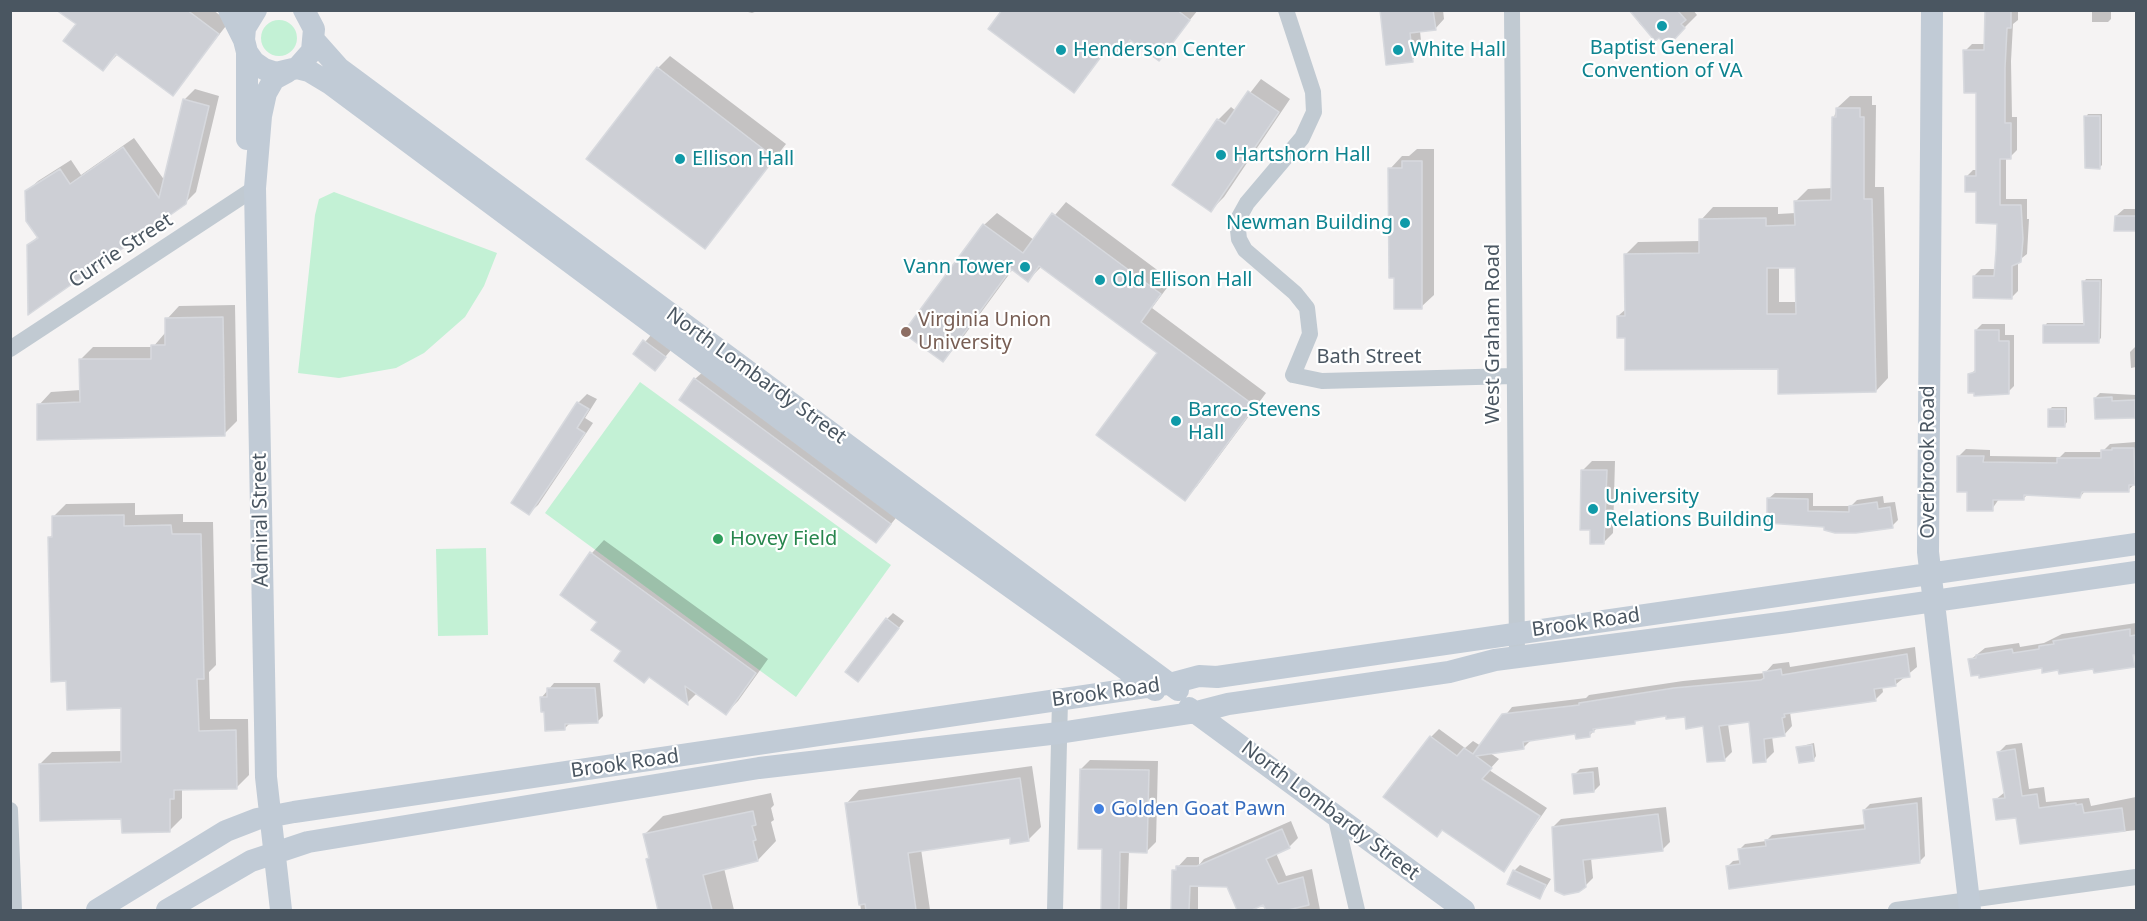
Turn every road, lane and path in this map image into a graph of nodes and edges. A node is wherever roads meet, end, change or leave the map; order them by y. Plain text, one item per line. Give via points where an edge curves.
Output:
1 (229, 10) edge
2 (256, 10) edge
3 (1286, 10) edge
4 (1512, 10) edge
5 (1932, 10) edge
6 (312, 23) edge
7 (245, 46) junction
8 (292, 70) junction
9 (255, 188) junction
10 (10, 349) edge
11 (1514, 376) junction
12 (2136, 544) edge
13 (2136, 572) edge
14 (1930, 574) junction
15 (1932, 601) junction
16 (1517, 633) junction
17 (1517, 657) junction
18 (1173, 683) junction
19 (1150, 687) junction
20 (1059, 700) junction
21 (1197, 712) junction
22 (1059, 733) junction
23 (10, 810) edge
24 (1335, 815) junction
25 (269, 816) junction
26 (274, 851) junction
27 (2136, 877) edge
28 (1969, 905) edge
29 (14, 910) edge
30 (97, 910) edge
31 (167, 910) edge
32 (281, 910) edge
33 (1055, 910) edge
34 (1357, 910) edge
35 (1464, 910) edge
36 (1896, 910) edge

1 - 7 main road
2 - 7 main road via 245,27
3 - 11 street, Bath Street via 1313,92 1314,115 1302,138 1247,203 1237,221 1245,250 1307,308 1311,334 1293,375 1322,381
4 - 11 street, West Graham Road
5 - 14 main road, Overbrook Road
6 - 8 main road, Admiral Street via 312,51
6 - 18 main road, North Lombardy Street via 339,68
7 - 8 main road, North Lombardy Street via 254,62 264,69
7 - 9 main road, Admiral Street via 246,139
8 - 9 main road, Admiral Street via 274,79 266,93
8 - 19 main road, North Lombardy Street via 309,71 329,82 908,514
9 - 10 street, Currie Street
9 - 25 main road, Admiral Street
11 - 16 street, West Graham Road
12 - 14 main road, Brook Road
13 - 15 main road, Brook Road
14 - 15 main road, Overbrook Road
14 - 16 main road, Brook Road
15 - 17 main road, Brook Road
15 - 28 main road, Overbrook Road
16 - 17 street, West Graham Road
16 - 18 main road, Brook Road via 1216,677 1199,676
17 - 21 main road, Brook Road via 1449,672 1228,704
18 - 19 main road, Brook Road
18 - 21 main road, North Lombardy Street
19 - 20 main road, Brook Road
19 - 21 main road, North Lombardy Street
20 - 22 street
20 - 25 main road, Brook Road
21 - 22 main road, Brook Road
21 - 24 main road, North Lombardy Street
22 - 26 main road, Brook Road via 759,768 308,842
22 - 33 street
23 - 29 street
24 - 34 street
24 - 35 main road, North Lombardy Street
25 - 26 main road, Admiral Street
25 - 30 main road, Brook Road via 226,831
26 - 31 main road, Brook Road
26 - 32 main road, Admiral Street
27 - 28 street
28 - 36 street

